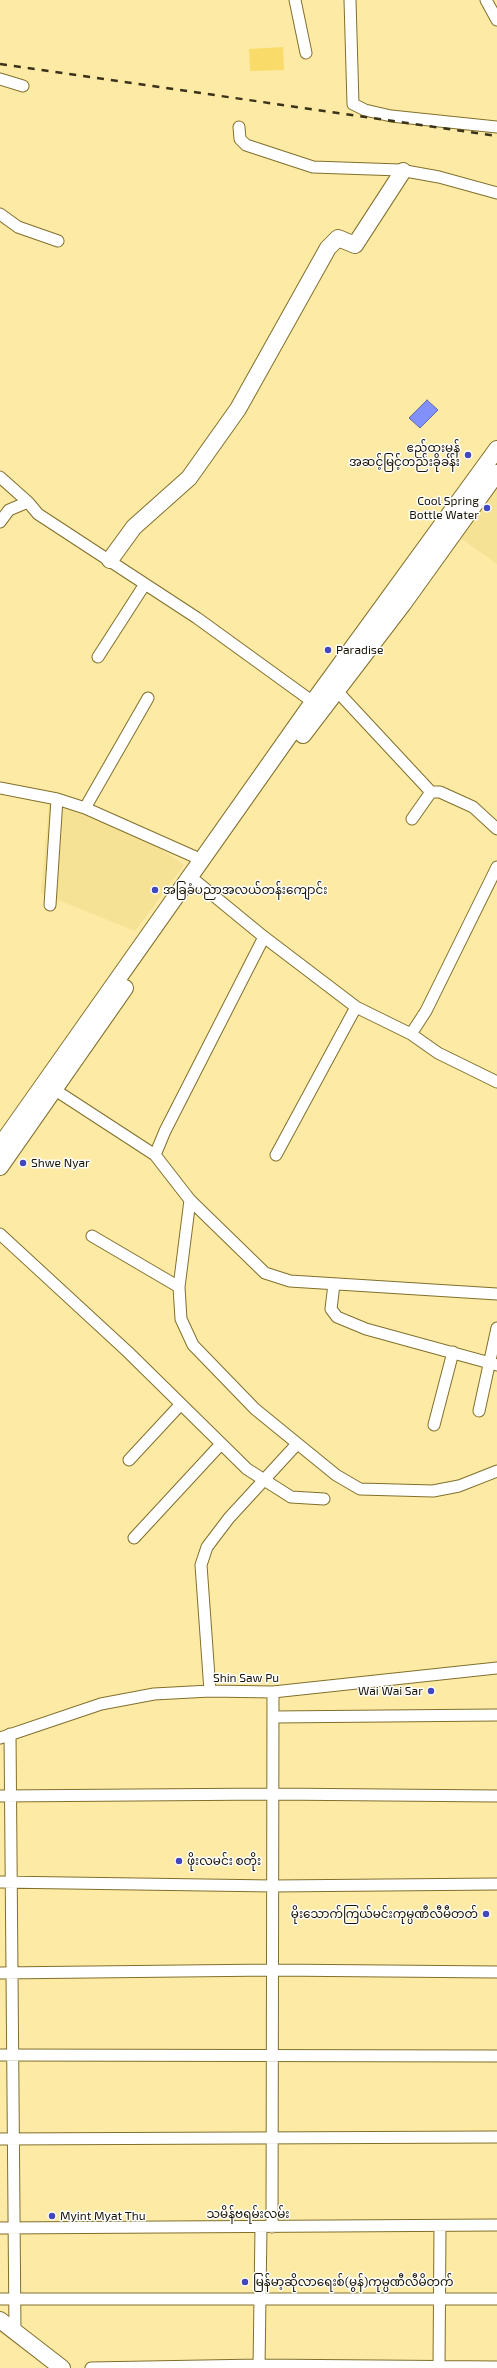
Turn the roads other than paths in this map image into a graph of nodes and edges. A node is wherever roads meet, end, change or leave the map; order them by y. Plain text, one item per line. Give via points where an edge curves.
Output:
1 (295, 0) edge
2 (350, 0) edge
3 (486, 0) edge
4 (497, 20) edge
5 (306, 53) dead end
6 (0, 79) edge
7 (23, 86) dead end
8 (239, 127) dead end
9 (497, 127) edge
10 (403, 170) junction
11 (497, 193) edge
12 (0, 214) edge
13 (58, 241) dead end
14 (497, 448) edge
15 (497, 473) edge
16 (0, 476) edge
17 (28, 502) junction
18 (0, 522) edge
19 (110, 560) junction
20 (145, 584) junction
21 (98, 658) dead end
22 (336, 690) junction
23 (148, 698) dead end
24 (319, 704) junction
25 (0, 788) edge
26 (431, 792) junction
27 (56, 799) junction
28 (85, 808) junction
29 (412, 818) dead end
30 (497, 829) edge
31 (202, 860) junction
32 (497, 867) edge
33 (198, 882) junction
34 (50, 905) dead end
35 (264, 937) junction
36 (356, 1007) junction
37 (411, 1034) junction
38 (496, 1079) edge
39 (49, 1086) junction
40 (155, 1155) junction
41 (276, 1155) dead end
42 (1, 1157) edge
43 (190, 1200) junction
44 (0, 1234) edge
45 (92, 1236) dead end
46 (334, 1284) junction
47 (179, 1286) junction
48 (497, 1294) edge
49 (497, 1328) edge
50 (453, 1352) junction
51 (493, 1363) edge
52 (181, 1404) junction
53 (479, 1411) dead end
54 (434, 1425) dead end
55 (221, 1444) junction
56 (297, 1444) junction
57 (129, 1460) dead end
58 (497, 1471) edge
59 (264, 1481) junction
60 (324, 1499) dead end
61 (134, 1538) dead end
62 (497, 1668) edge
63 (210, 1691) junction
64 (273, 1692) junction
65 (497, 1715) edge
66 (273, 1717) junction
67 (5, 1736) edge
68 (273, 1794) junction
69 (5, 1796) edge
70 (497, 1796) edge
71 (0, 1882) edge
72 (12, 1882) junction
73 (497, 1884) edge
74 (273, 1886) junction
75 (273, 1970) junction
76 (497, 1972) edge
77 (0, 1973) edge
78 (12, 1973) junction
79 (0, 2055) edge
80 (13, 2055) junction
81 (272, 2055) junction
82 (497, 2056) edge
83 (497, 2137) edge
84 (272, 2138) junction
85 (0, 2139) edge
86 (14, 2139) junction
87 (497, 2225) edge
88 (440, 2226) junction
89 (267, 2227) junction
90 (0, 2228) edge
91 (15, 2228) junction
92 (15, 2298) junction
93 (260, 2298) junction
94 (0, 2299) edge
95 (439, 2299) junction
96 (497, 2299) edge
97 (0, 2320) edge
98 (16, 2332) junction
99 (259, 2367) edge
100 (439, 2367) edge
101 (497, 2367) edge
102 (62, 2368) edge
103 (90, 2368) edge

1 - 5 street
2 - 9 street via 353,104 365,110 392,116
3 - 4 street
6 - 7 street
8 - 10 street via 240,139 246,145 313,167
10 - 11 street
10 - 19 main road via 355,245 338,238 328,248 238,409 189,478 134,527
12 - 13 street via 18,227
14 - 24 main road
15 - 22 main road
16 - 17 street
17 - 18 street via 9,510
17 - 19 street via 38,514
19 - 20 street
20 - 21 street
20 - 24 street
22 - 24 main road
22 - 26 street
23 - 28 street
24 - 31 main road
24 - 33 main road
25 - 27 street
26 - 29 street
26 - 30 street via 451,796 473,808
27 - 28 street
27 - 34 street
28 - 31 street
31 - 39 main road
32 - 37 street via 426,1011
33 - 35 street
33 - 39 main road
35 - 36 street
35 - 40 street
36 - 37 street
36 - 41 street
37 - 38 street via 438,1053
39 - 40 street
39 - 42 main road
40 - 43 street
43 - 46 street via 265,1274 290,1281
43 - 47 street
44 - 52 street
45 - 47 street
46 - 48 street
46 - 50 street via 332,1309 337,1317 366,1329
47 - 56 street via 181,1319 192,1346 255,1409
49 - 51 street
50 - 51 street
50 - 54 street
51 - 53 street
52 - 55 street
52 - 57 street
55 - 59 street
55 - 61 street
56 - 58 street via 336,1475 368,1491 434,1491 459,1486
56 - 59 street
59 - 60 street via 291,1497
59 - 63 street via 207,1546 201,1565
62 - 64 street, Shin Saw Pu
63 - 64 street, Shin Saw Pu
63 - 67 street, Shin Saw Pu via 154,1694 101,1704
64 - 66 street
65 - 66 street
66 - 68 street
67 - 69 street
68 - 69 street
68 - 70 street
68 - 74 street
69 - 72 street
71 - 72 street
72 - 74 street
72 - 78 street
73 - 74 street
74 - 75 street
75 - 76 street
75 - 78 street
75 - 81 street
77 - 78 street
78 - 80 street
79 - 80 street
80 - 81 street
80 - 86 street
81 - 82 street
81 - 84 street
83 - 84 street
84 - 86 street
84 - 89 street
85 - 86 street
86 - 91 street
87 - 88 street, သမိန်ဗရမ်းလမ်း
88 - 89 street, သမိန်ဗရမ်းလမ်း
88 - 95 street
89 - 91 street, သမိန်ဗရမ်းလမ်း
89 - 93 street
90 - 91 street, သမိန်ဗရမ်းလမ်း
91 - 92 street
92 - 93 street
92 - 94 street
92 - 98 street
93 - 95 street
93 - 99 street
95 - 96 street
95 - 100 street
97 - 98 main road
98 - 102 main road
99 - 100 street
99 - 103 street
100 - 101 street

